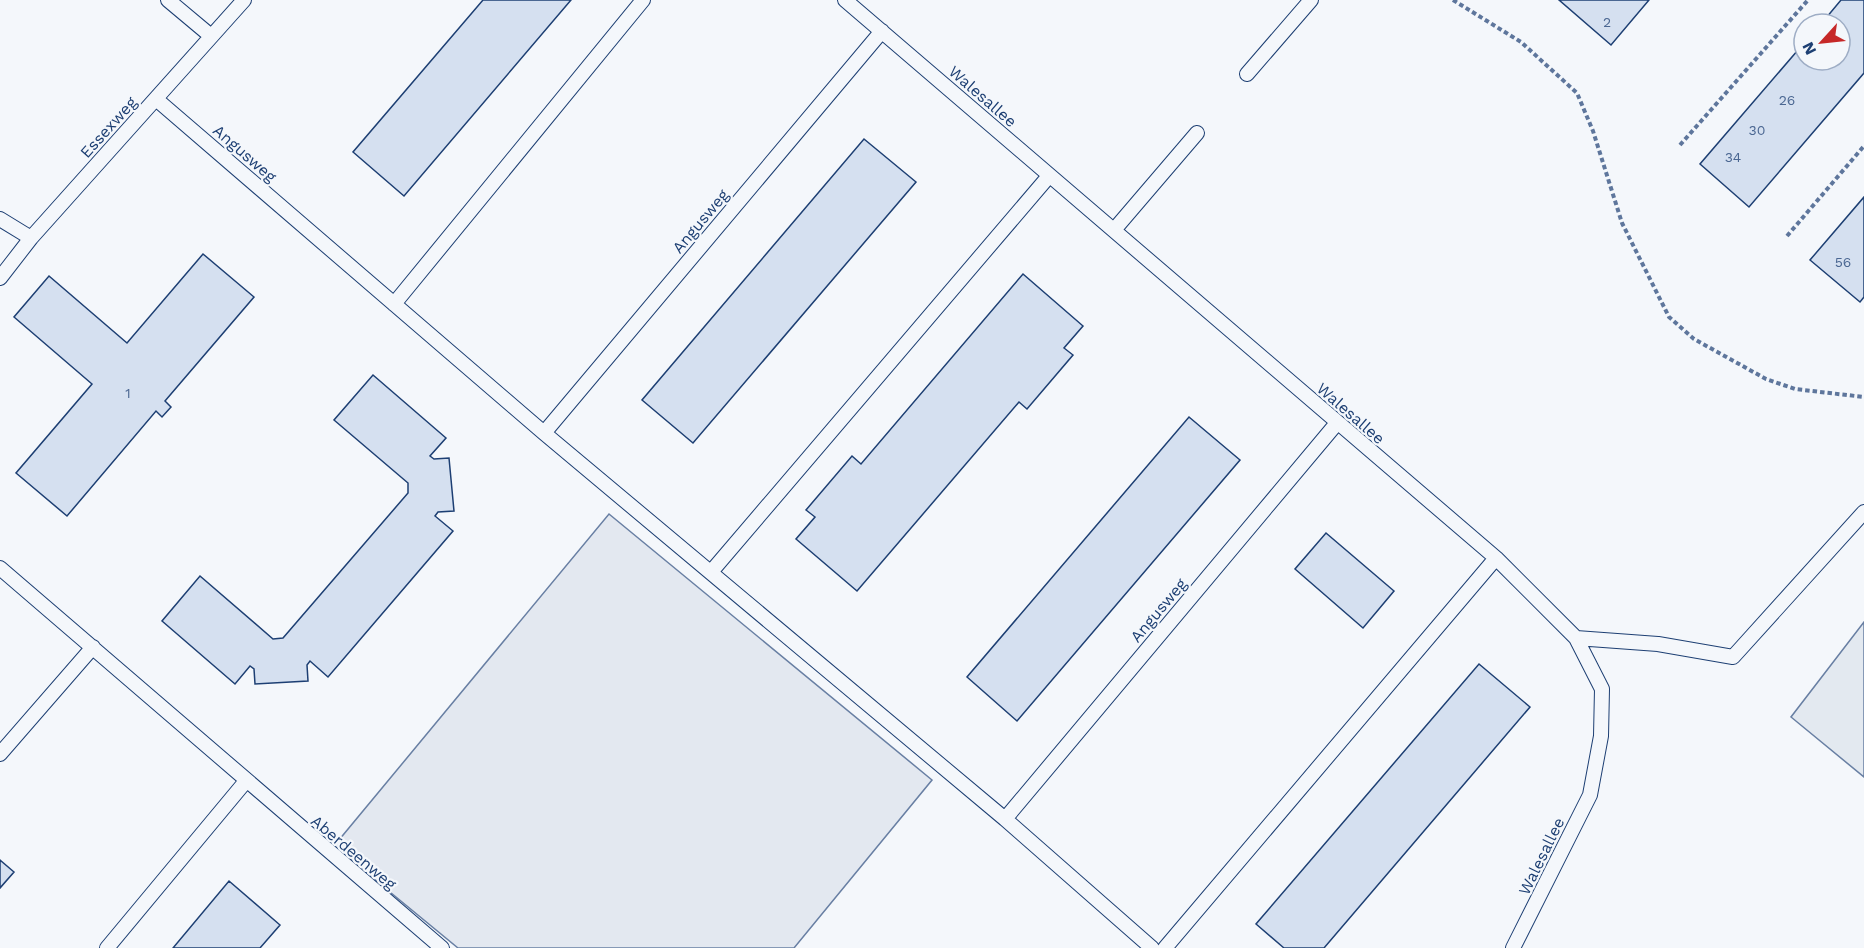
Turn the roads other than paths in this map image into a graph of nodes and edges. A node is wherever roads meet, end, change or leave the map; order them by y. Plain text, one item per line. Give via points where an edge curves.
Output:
1 (168, 0) edge
2 (244, 0) edge
3 (643, 0) edge
4 (845, 0) edge
5 (1311, 0) edge
6 (882, 31) junction
7 (211, 36) junction
8 (1247, 74) dead end
9 (156, 99) junction
10 (1197, 133) dead end
11 (1049, 176) junction
12 (0, 219) edge
13 (1114, 230) junction
14 (31, 238) junction
15 (0, 278) edge
16 (394, 304) junction
17 (1337, 423) junction
18 (544, 433) junction
19 (1864, 512) edge
20 (1496, 558) junction
21 (0, 568) edge
22 (711, 572) junction
23 (1576, 638) junction
24 (93, 647) junction
25 (0, 754) edge
26 (246, 781) junction
27 (1005, 819) junction
28 (107, 948) edge
29 (441, 948) edge
30 (1152, 948) edge
31 (1165, 948) edge
32 (1513, 948) edge

1 - 7 lane
2 - 7 lane, Essexweg
3 - 16 lane
4 - 6 lane, Walesallee
5 - 8 lane
6 - 11 lane, Walesallee
6 - 18 lane, Angusweg
7 - 9 lane, Essexweg
9 - 14 lane, Essexweg
9 - 16 lane, Angusweg
10 - 13 lane
11 - 13 lane, Walesallee
11 - 22 lane
12 - 14 lane
13 - 17 lane, Walesallee
14 - 15 lane, Essexweg
16 - 18 lane, Angusweg
17 - 20 lane, Walesallee
17 - 27 lane, Angusweg
18 - 22 lane, Angusweg
19 - 23 lane via 1734,657 1658,644
20 - 23 lane, Walesallee
20 - 31 lane
21 - 24 lane, Aberdeenweg
22 - 27 lane, Angusweg
23 - 32 lane, Walesallee via 1602,689 1601,736 1590,795
24 - 25 lane
24 - 26 lane, Aberdeenweg
26 - 28 lane
26 - 29 lane, Aberdeenweg
27 - 30 lane, Angusweg

